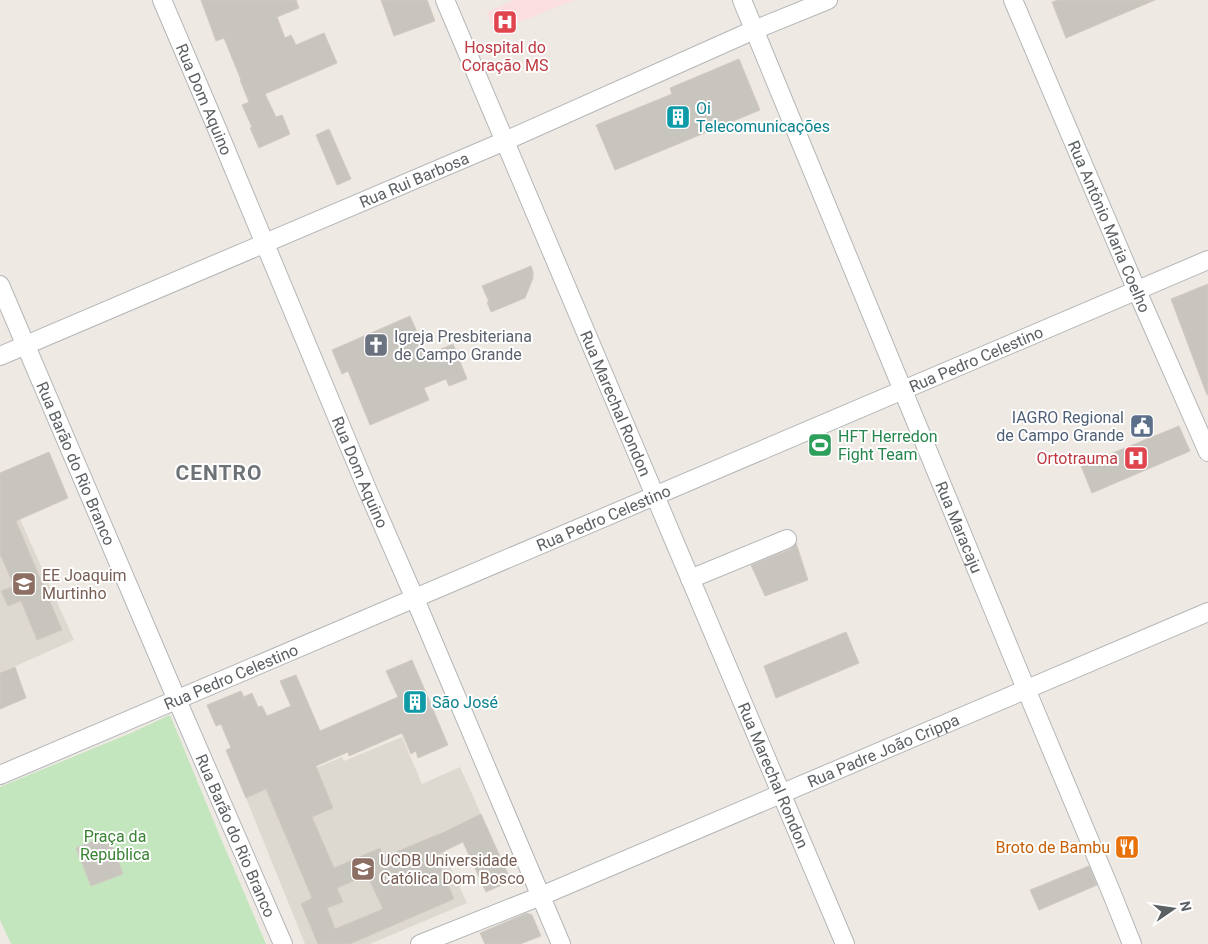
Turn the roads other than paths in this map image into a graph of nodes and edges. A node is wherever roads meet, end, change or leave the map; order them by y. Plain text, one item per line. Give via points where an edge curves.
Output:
1 (162, 0) edge
2 (445, 0) edge
3 (742, 0) edge
4 (828, 0) edge
5 (1013, 0) edge
6 (754, 30) junction
7 (505, 142) junction
8 (265, 243) junction
9 (1208, 260) edge
10 (0, 284) edge
11 (1137, 291) junction
12 (26, 345) junction
13 (0, 356) edge
14 (903, 391) junction
15 (1208, 452) edge
16 (655, 496) junction
17 (787, 539) dead end
18 (690, 579) junction
19 (415, 598) junction
20 (1208, 612) edge
21 (1026, 689) junction
22 (177, 700) junction
23 (0, 775) edge
24 (781, 794) junction
25 (540, 896) junction
26 (283, 944) edge
27 (420, 944) edge
28 (561, 944) edge
29 (845, 944) edge
30 (1132, 944) edge

1 - 8 street, Rua Dom Aquino
2 - 7 street, Rua Marechal Rondon
3 - 6 street, Rua Maracaju
4 - 6 street, Rua Rui Barbosa
5 - 11 street, Rua Antônio Maria Coelho
6 - 7 street, Rua Rui Barbosa
6 - 14 street, Rua Maracaju
7 - 8 street, Rua Rui Barbosa
7 - 16 street, Rua Marechal Rondon
8 - 12 street, Rua Rui Barbosa
8 - 19 street, Rua Dom Aquino
9 - 11 street, Rua Pedro Celestino
10 - 12 street, Rua Barão do Rio Branco
11 - 14 street, Rua Pedro Celestino
11 - 15 street, Rua Antônio Maria Coelho
12 - 13 street, Rua Rui Barbosa
12 - 22 street, Rua Barão do Rio Branco
14 - 16 street, Rua Pedro Celestino
14 - 21 street, Rua Maracaju
16 - 18 street, Rua Marechal Rondon
16 - 19 street, Rua Pedro Celestino
17 - 18 street
18 - 24 street, Rua Marechal Rondon
19 - 22 street, Rua Pedro Celestino
19 - 25 street, Rua Dom Aquino
20 - 21 street, Rua Padre João Crippa
21 - 24 street, Rua Padre João Crippa
21 - 30 street, Rua Maracaju
22 - 23 street, Rua Pedro Celestino
22 - 26 street, Rua Barão do Rio Branco
24 - 25 street, Rua Padre João Crippa
24 - 29 street, Rua Marechal Rondon
25 - 27 street, Rua Padre João Crippa
25 - 28 street, Rua Dom Aquino

